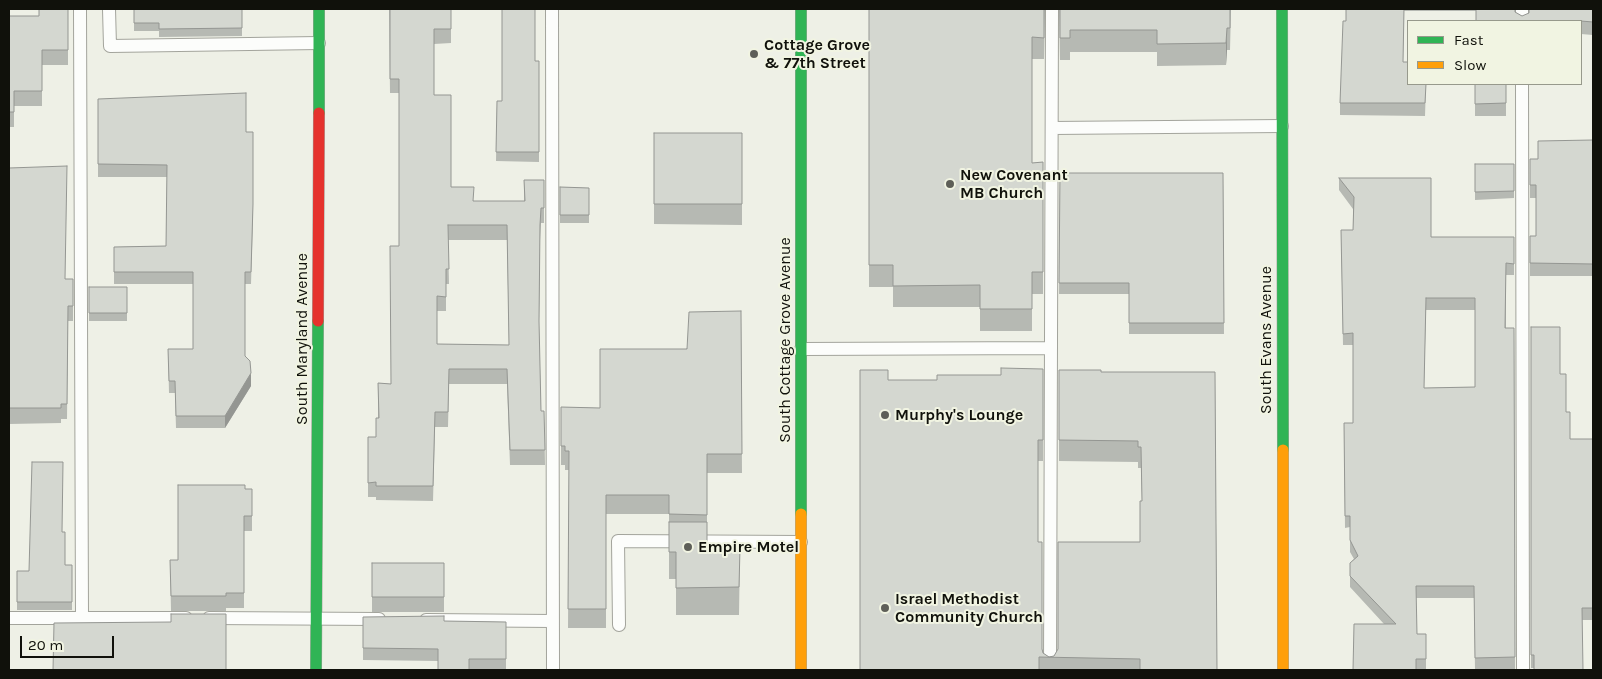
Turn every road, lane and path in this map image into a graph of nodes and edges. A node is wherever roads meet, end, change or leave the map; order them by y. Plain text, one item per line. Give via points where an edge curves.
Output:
1 (80, 9) edge
2 (109, 9) edge
3 (320, 9) edge
4 (552, 9) edge
5 (801, 9) edge
6 (1052, 9) edge
7 (1282, 9) edge
8 (319, 43) junction
9 (1522, 85) edge
10 (1282, 126) junction
11 (1052, 128) junction
12 (1051, 348) junction
13 (801, 349) junction
14 (801, 542) junction
15 (9, 618) edge
16 (82, 618) junction
17 (316, 619) junction
18 (388, 620) edge
19 (418, 620) edge
20 (553, 621) junction
21 (619, 625) dead end
22 (316, 670) edge
23 (553, 670) edge
24 (801, 670) edge
25 (1050, 670) edge
26 (1283, 670) edge
27 (1523, 670) edge

1 - 16 lane
2 - 8 lane via 110,46
3 - 8 street, South Maryland Avenue
4 - 20 lane
5 - 13 street, South Cottage Grove Avenue
6 - 11 lane
7 - 10 street, South Evans Avenue
8 - 17 street, South Maryland Avenue
9 - 27 lane
10 - 11 lane
10 - 26 street, South Evans Avenue
11 - 12 lane
12 - 13 lane
12 - 25 lane
13 - 14 street, South Cottage Grove Avenue
14 - 21 lane via 618,541
14 - 24 street, South Cottage Grove Avenue
15 - 16 lane
16 - 17 lane
17 - 18 lane
17 - 22 street, South Maryland Avenue
19 - 20 lane
20 - 23 lane

